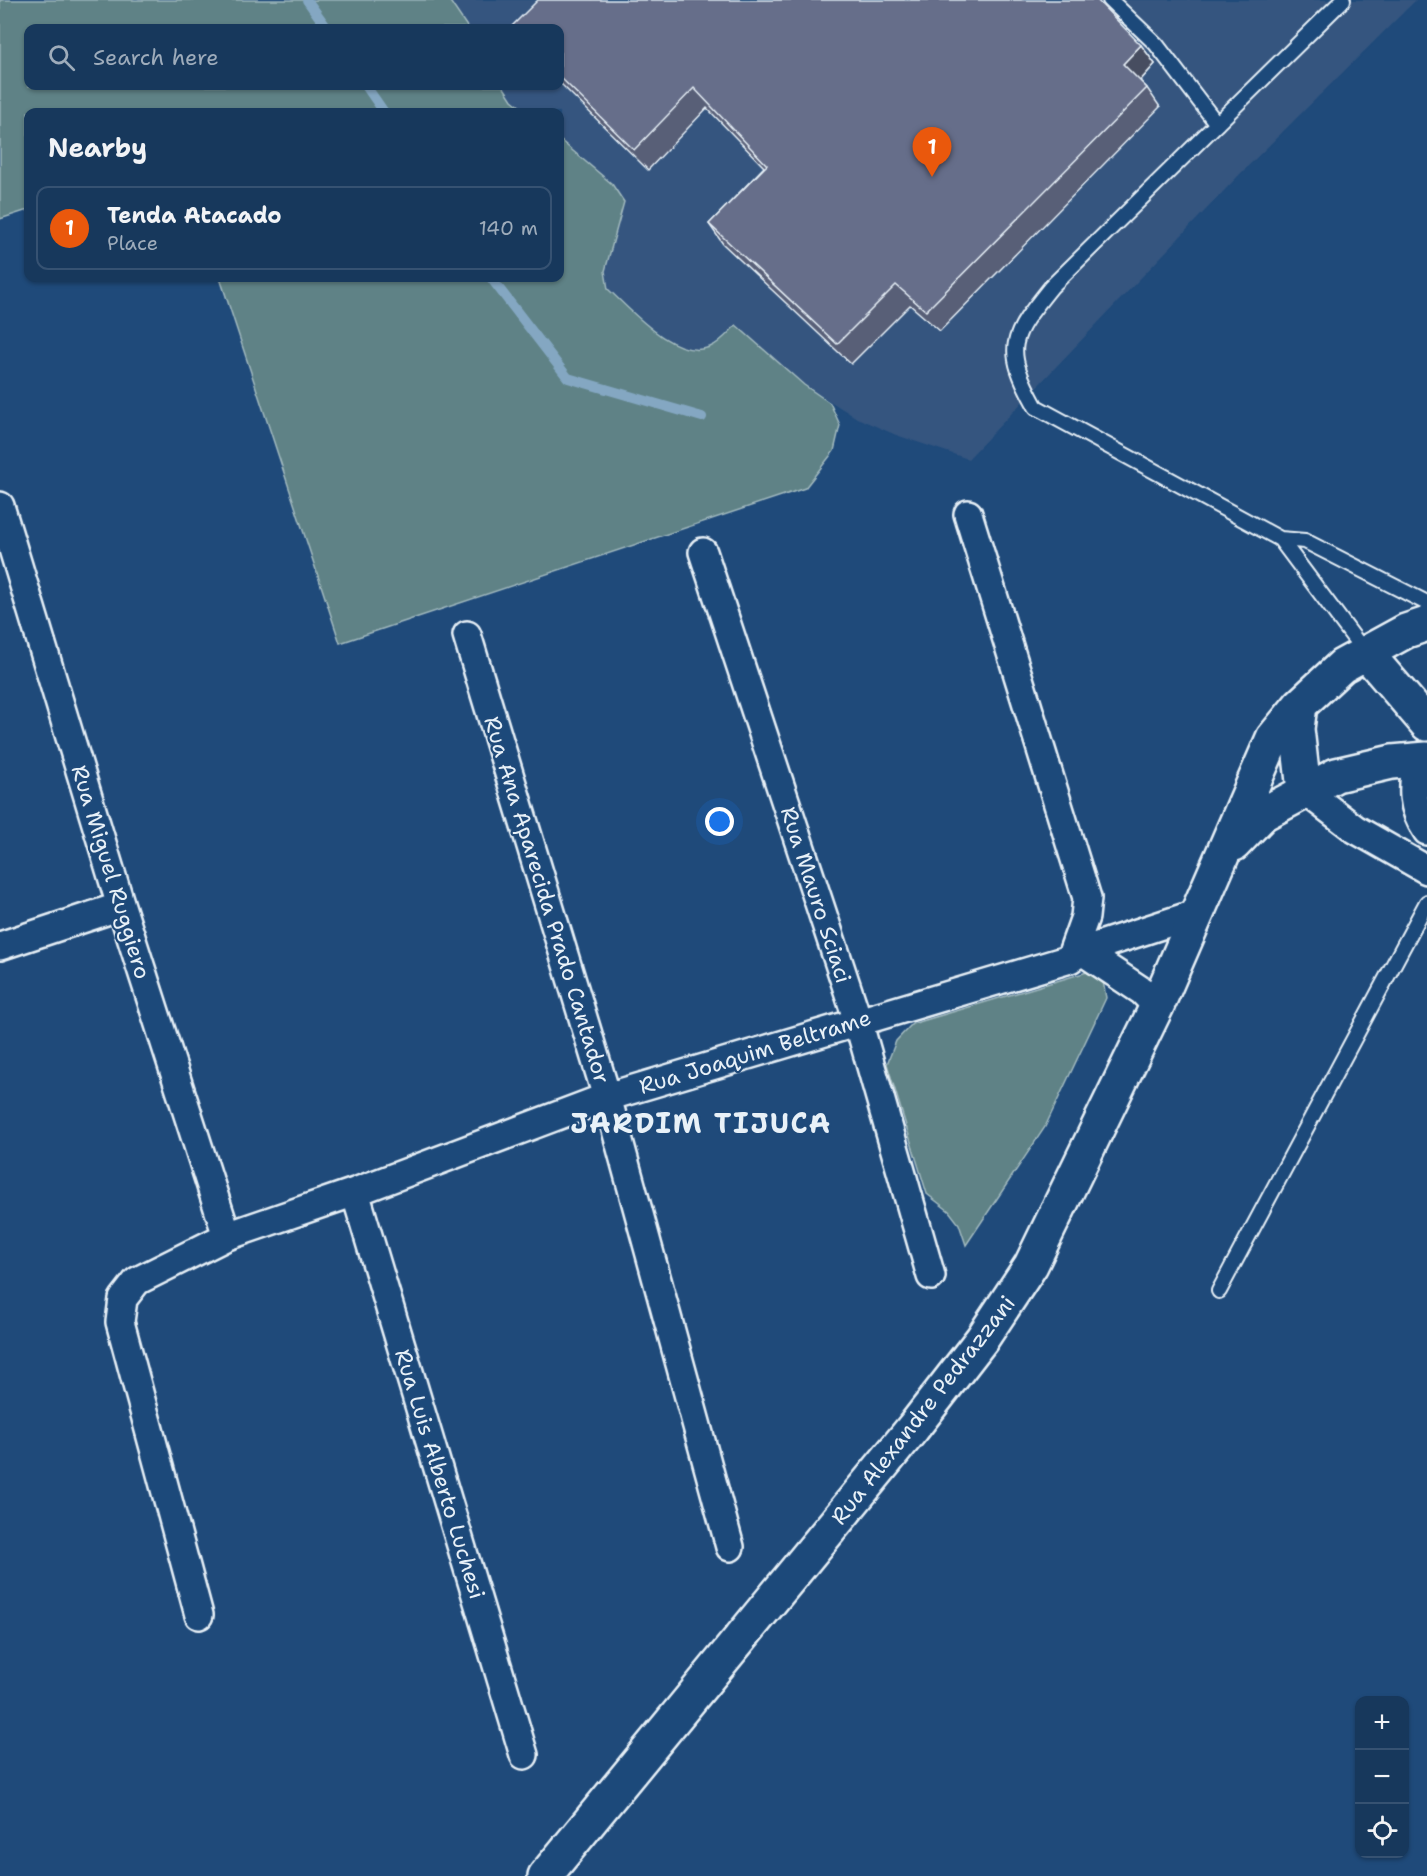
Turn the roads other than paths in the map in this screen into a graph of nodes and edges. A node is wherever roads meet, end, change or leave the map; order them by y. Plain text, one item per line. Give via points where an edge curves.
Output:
1 (1110, 0) edge
2 (1343, 0) edge
3 (1216, 124) junction
4 (0, 506) edge
5 (968, 514) dead end
6 (1280, 539) junction
7 (703, 552) dead end
8 (1427, 603) edge
9 (1427, 624) edge
10 (467, 635) dead end
11 (1367, 654) junction
12 (1300, 705) junction
13 (1427, 724) edge
14 (1422, 760) edge
15 (1304, 790) junction
16 (1427, 831) edge
17 (1225, 853) junction
18 (1427, 870) edge
19 (1427, 902) edge
20 (121, 906) junction
21 (1195, 914) junction
22 (0, 946) edge
23 (1076, 955) junction
24 (1157, 1006) junction
25 (858, 1021) junction
26 (607, 1097) junction
27 (355, 1192) junction
28 (227, 1236) junction
29 (931, 1276) dead end
30 (1220, 1291) dead end
31 (730, 1547) dead end
32 (199, 1615) dead end
33 (524, 1755) dead end
34 (545, 1876) edge

1 - 3 lane via 1156,44
2 - 3 lane
3 - 6 lane via 1051,287 1016,336 1014,357 1019,376 1036,406
4 - 20 street, Rua Miguel Ruggiero
5 - 23 street via 1087,898
6 - 8 lane via 1305,541
6 - 11 lane
7 - 25 street, Rua Mauro Sciaci
9 - 11 street, Rua Alexandre Pedrazzani via 1406,631
10 - 26 street, Rua Ana Aparecida Prado Cantador
11 - 12 street, Rua Alexandre Pedrazzani via 1342,666
11 - 13 street
12 - 15 street via 1297,729
12 - 17 street, Rua Alexandre Pedrazzani via 1273,738
14 - 15 street, Rua Alexandre Pedrazzani via 1392,762 1336,775
14 - 16 street via 1413,798 1417,817
15 - 17 street, Rua Alexandre Pedrazzani via 1263,814
15 - 18 street via 1355,829
17 - 21 street, Rua Alexandre Pedrazzani
19 - 30 lane
20 - 22 street
20 - 28 street, Rua Miguel Ruggiero
21 - 23 street, Rua Joaquim Beltrame
21 - 24 street, Rua Alexandre Pedrazzani
23 - 24 street via 1142,991
23 - 25 street, Rua Joaquim Beltrame
24 - 34 street, Rua Alexandre Pedrazzani via 1031,1265 982,1339
25 - 26 street, Rua Joaquim Beltrame
25 - 29 street, Rua Mauro Sciaci
26 - 27 street, Rua Joaquim Beltrame
26 - 31 street, Rua Ana Aparecida Prado Cantador
27 - 28 street, Rua Joaquim Beltrame
27 - 33 street, Rua Luis Alberto Luchesi
28 - 32 street, Rua Joaquim Beltrame via 137,1281 123,1299 121,1316

